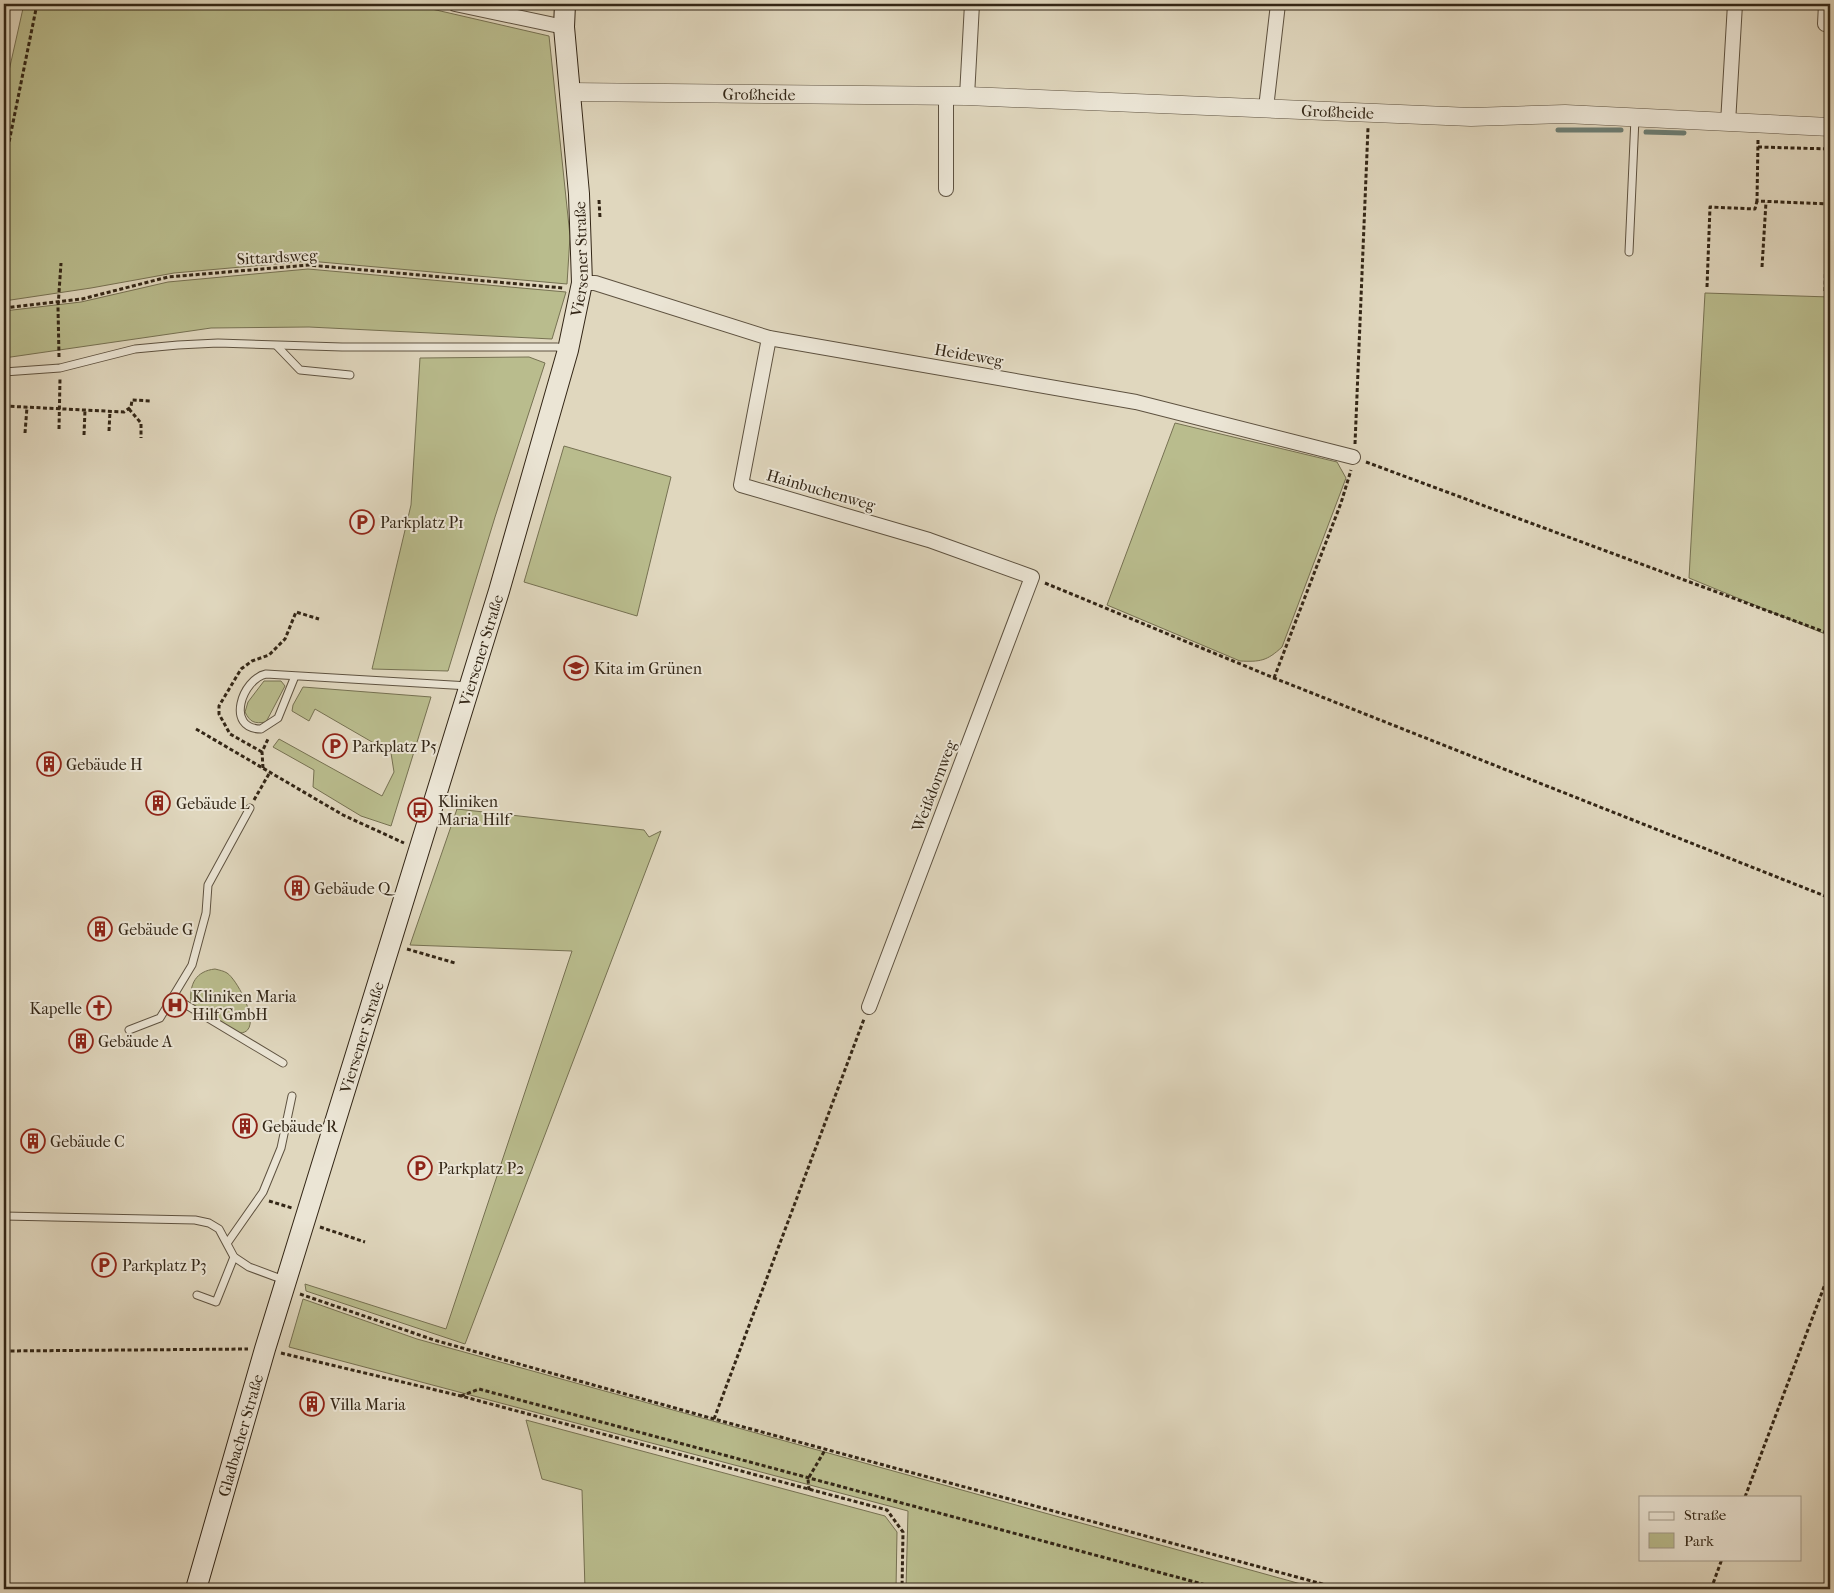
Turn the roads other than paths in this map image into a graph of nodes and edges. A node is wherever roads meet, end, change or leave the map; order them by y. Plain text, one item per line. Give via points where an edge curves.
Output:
1 (455, 4) edge
2 (565, 4) edge
3 (972, 4) edge
4 (1278, 4) edge
5 (1735, 4) edge
6 (1826, 4) edge
7 (1825, 24) dead end
8 (564, 27) junction
9 (570, 92) junction
10 (946, 96) junction
11 (966, 96) junction
12 (1266, 108) junction
13 (1635, 118) junction
14 (1728, 123) junction
15 (1830, 127) edge
16 (946, 188) dead end
17 (1629, 252) dead end
18 (582, 283) junction
19 (769, 338) junction
20 (277, 346) junction
21 (568, 350) junction
22 (4, 372) edge
23 (350, 375) dead end
24 (1353, 457) road end
25 (1032, 577) joint
26 (295, 676) junction
27 (469, 686) junction
28 (250, 808) road end
29 (173, 996) junction
30 (868, 1007) road end
31 (129, 1030) dead end
32 (283, 1063) dead end
33 (292, 1096) dead end
34 (4, 1216) edge
35 (228, 1242) junction
36 (234, 1257) junction
37 (286, 1282) junction
38 (197, 1295) dead end
39 (196, 1589) edge

1 - 8 street
2 - 8 main road, Viersener Straße
3 - 11 street
4 - 12 street
5 - 14 street
6 - 7 street
8 - 9 main road, Viersener Straße
9 - 10 street, Großheide
9 - 18 main road, Viersener Straße
10 - 11 street, Großheide
10 - 16 street
11 - 12 street, Großheide
12 - 13 street, Großheide via 1471,117 1565,114
13 - 14 street, Großheide
13 - 17 lane
14 - 15 street, Großheide
18 - 19 street, Heideweg via 604,285
18 - 21 main road, Viersener Straße
19 - 24 street, Heideweg via 1136,402
19 - 25 street, Hainbuchenweg via 741,485 929,540
20 - 21 lane via 557,347
20 - 22 lane via 218,343 135,349 60,368
20 - 23 lane via 300,370
21 - 27 main road, Viersener Straße
25 - 30 street, Weißdornweg
26 - 26 lane via 261,675 250,685 241,702 240,717 250,727 264,728 278,718
26 - 27 lane
27 - 37 main road, Viersener Straße via 407,848 387,953
28 - 29 lane via 208,885 206,914 192,965
29 - 31 lane via 160,1018
29 - 32 lane
33 - 35 lane via 280,1148 259,1197
34 - 35 lane via 195,1220 219,1229
35 - 36 lane
36 - 37 lane via 248,1267
36 - 38 lane via 216,1302
37 - 39 main road, Gladbacher Straße

